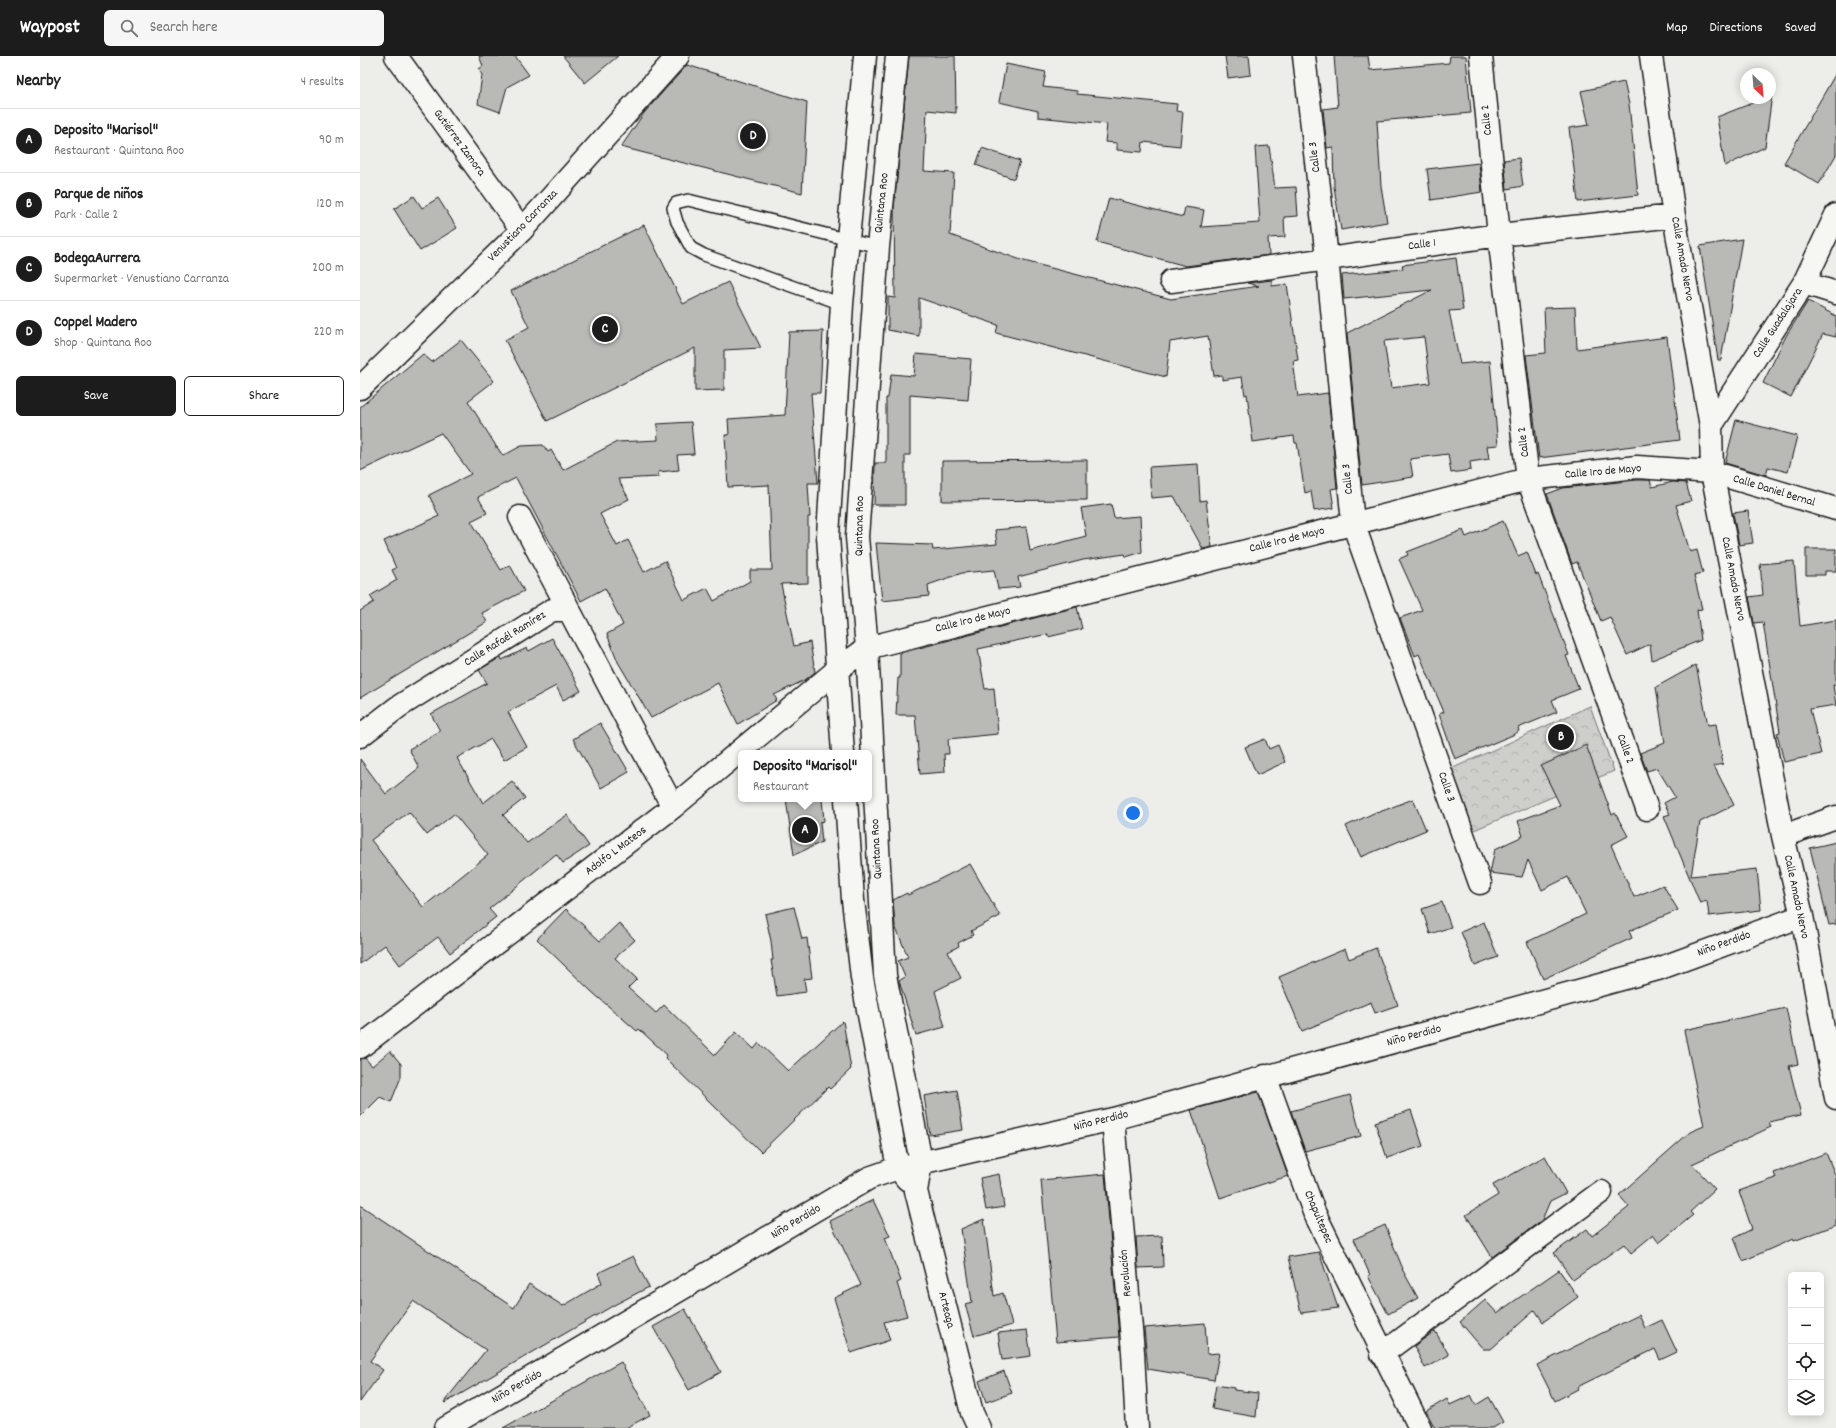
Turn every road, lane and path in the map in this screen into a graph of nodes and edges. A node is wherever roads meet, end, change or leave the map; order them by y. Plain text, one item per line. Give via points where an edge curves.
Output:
1 (396, 56) edge
2 (678, 56) edge
3 (865, 56) edge
4 (897, 56) edge
5 (1304, 56) edge
6 (1481, 56) edge
7 (1651, 56) edge
8 (1836, 215) edge
9 (1674, 216) junction
10 (522, 230) junction
11 (1499, 235) junction
12 (848, 241) junction
13 (878, 247) junction
14 (1327, 258) junction
15 (1171, 281) dead end
16 (1804, 284) junction
17 (1836, 293) edge
18 (842, 304) junction
19 (362, 384) edge
20 (1711, 426) junction
21 (1712, 472) junction
22 (1528, 479) junction
23 (1836, 509) edge
24 (520, 517) dead end
25 (1353, 523) junction
26 (568, 610) junction
27 (867, 648) junction
28 (837, 670) junction
29 (360, 736) edge
30 (741, 750) edge
31 (843, 750) edge
32 (738, 752) edge
33 (846, 802) edge
34 (672, 807) junction
35 (1647, 809) dead end
36 (1836, 817) edge
37 (1783, 836) junction
38 (1480, 883) dead end
39 (1802, 916) junction
40 (360, 1047) edge
41 (899, 1051) junction
42 (877, 1056) junction
43 (1265, 1076) junction
44 (1836, 1098) edge
45 (1113, 1119) junction
46 (920, 1162) junction
47 (898, 1168) junction
48 (916, 1191) junction
49 (1601, 1192) dead end
50 (1382, 1354) junction
51 (446, 1428) edge
52 (978, 1428) edge
53 (1137, 1428) edge
54 (1420, 1428) edge

1 - 10 street, Gutiérrez Zamora
2 - 10 street, Venustiano Carranza
3 - 12 street
4 - 13 street, Quintana Roo
5 - 14 street, Calle 3
6 - 11 street, Calle 2
7 - 9 street, Calle Amado Nervo
8 - 16 street, Calle Guadalajara
9 - 11 street, Calle 1
9 - 20 street, Calle Amado Nervo
10 - 19 street, Venustiano Carranza
11 - 14 street, Calle 1
11 - 22 street, Calle 2
12 - 13 lane
12 - 18 street
12 - 18 lane via 688,200 676,203 673,208 677,222 691,248 704,255
13 - 27 street, Quintana Roo via 857,537
14 - 15 street, Calle 1
14 - 25 street, Calle 3
16 - 17 street
16 - 20 street, Calle Guadalajara
18 - 28 street via 828,536
20 - 21 street, Calle Amado Nervo
21 - 22 street, Calle 1ro de Mayo via 1637,467
21 - 23 street, Calle Daniel Bernal
21 - 37 street, Calle Amado Nervo
22 - 25 street, Calle 1ro de Mayo
22 - 35 street, Calle 2
24 - 26 street
25 - 27 street, Calle 1ro de Mayo
25 - 38 street, Calle 3
26 - 29 street, Calle Rafaél Ramírez via 552,610 398,706
26 - 34 street
27 - 28 street, Adolfo L Mateos
27 - 41 street, Quintana Roo via 885,975
28 - 30 street, Adolfo L Mateos
28 - 31 street
32 - 34 street, Adolfo L Mateos
33 - 42 street via 862,978
34 - 40 street, Adolfo L Mateos
36 - 37 street
37 - 39 street, Calle Amado Nervo
39 - 43 street, Niño Perdido via 1658,969
39 - 44 street, Calle Amado Nervo
41 - 42 street
41 - 46 street, Quintana Roo
42 - 47 street
43 - 45 street, Niño Perdido
43 - 50 street, Chapultepec via 1314,1212
45 - 46 street, Niño Perdido
45 - 53 street, Revolución
46 - 47 street, Niño Perdido
46 - 48 street, Quintana Roo
47 - 48 street
47 - 51 street, Niño Perdido via 869,1178
48 - 52 street, Arteaga via 972,1413
49 - 50 street
50 - 54 street, Chapultepec

